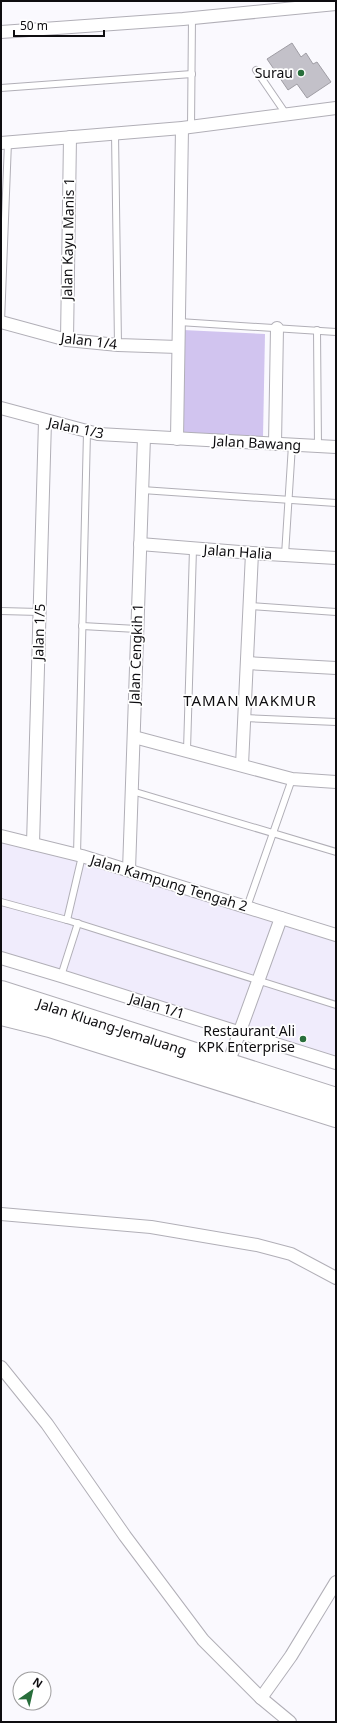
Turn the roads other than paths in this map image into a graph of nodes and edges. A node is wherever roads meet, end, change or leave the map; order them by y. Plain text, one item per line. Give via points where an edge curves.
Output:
1 (336, 4) edge
2 (192, 18) junction
3 (1, 32) edge
4 (256, 70) dead end
5 (192, 74) junction
6 (1, 88) edge
7 (336, 108) edge
8 (286, 114) junction
9 (186, 127) junction
10 (115, 134) junction
11 (70, 137) junction
12 (4, 143) edge
13 (1, 322) edge
14 (179, 322) junction
15 (277, 328) junction
16 (317, 330) junction
17 (336, 332) edge
18 (67, 340) junction
19 (118, 345) junction
20 (178, 347) junction
21 (1, 408) edge
22 (45, 421) junction
23 (87, 432) junction
24 (144, 437) junction
25 (177, 439) junction
26 (275, 444) junction
27 (292, 445) junction
28 (318, 446) junction
29 (336, 448) edge
30 (142, 490) junction
31 (289, 500) junction
32 (336, 503) edge
33 (140, 544) junction
34 (193, 549) junction
35 (252, 553) junction
36 (285, 555) junction
37 (336, 558) edge
38 (250, 606) junction
39 (1, 611) edge
40 (39, 612) junction
41 (336, 612) edge
42 (82, 626) junction
43 (137, 628) junction
44 (247, 663) junction
45 (336, 668) edge
46 (245, 718) junction
47 (336, 722) edge
48 (134, 737) junction
49 (187, 750) junction
50 (242, 765) junction
51 (292, 778) junction
52 (336, 782) edge
53 (132, 791) junction
54 (274, 833) junction
55 (1, 836) edge
56 (33, 844) junction
57 (336, 852) edge
58 (80, 855) junction
59 (129, 870) junction
60 (1, 902) edge
61 (247, 907) junction
62 (281, 918) junction
63 (67, 920) junction
64 (78, 923) junction
65 (336, 935) edge
66 (1, 958) edge
67 (61, 976) junction
68 (258, 980) junction
69 (1, 992) edge
70 (336, 1005) edge
71 (1, 1014) edge
72 (240, 1031) junction
73 (336, 1062) edge
74 (228, 1064) junction
75 (335, 1102) edge
76 (1, 1214) edge
77 (336, 1278) edge
78 (1, 1367) edge
79 (336, 1582) edge
80 (260, 1698) junction
81 (290, 1722) edge

1 - 2 street
2 - 3 street
2 - 5 lane
4 - 8 lane
5 - 6 lane
5 - 9 lane
7 - 8 street
8 - 9 street
9 - 10 street
9 - 14 street
10 - 11 street
10 - 19 lane
11 - 12 street
11 - 18 street, Jalan Kayu Manis 1
12 - 13 lane
13 - 18 street, Jalan 1/4
14 - 15 lane
14 - 20 street
15 - 16 lane
15 - 26 street
16 - 17 lane
16 - 28 lane
18 - 19 street, Jalan 1/4
19 - 20 street, Jalan 1/4
20 - 25 street
21 - 22 street, Jalan 1/3
22 - 23 street, Jalan 1/3
22 - 40 street, Jalan 1/5
23 - 24 street, Jalan 1/3
23 - 42 lane
24 - 25 street, Jalan 1/3
24 - 30 street, Jalan Cengkih 1
25 - 26 street, Jalan Bawang
26 - 27 street, Jalan Bawang
27 - 28 street, Jalan Bawang
27 - 31 lane
28 - 29 street, Jalan Bawang
30 - 31 lane
30 - 33 street, Jalan Cengkih 1
31 - 32 lane
31 - 36 lane
33 - 34 street, Jalan Halia
33 - 43 street, Jalan Cengkih 1
34 - 35 street, Jalan Halia
34 - 49 lane
35 - 36 street, Jalan Halia
35 - 38 street
36 - 37 street, Jalan Halia
38 - 41 lane
38 - 44 street
39 - 40 lane
40 - 56 street, Jalan 1/5
42 - 43 lane
42 - 58 lane
43 - 48 street, Jalan Cengkih 1
44 - 45 street
44 - 46 street
46 - 47 lane
46 - 50 street
48 - 49 street
48 - 53 street, Jalan Cengkih 1
49 - 50 street
50 - 51 street
51 - 52 street
51 - 54 lane
53 - 54 lane
53 - 59 street, Jalan Cengkih 1
54 - 57 lane
54 - 61 lane
55 - 56 street, Jalan Kampung Tengah 2
56 - 58 street, Jalan Kampung Tengah 2
58 - 59 street, Jalan Kampung Tengah 2
58 - 63 lane
59 - 61 street, Jalan Kampung Tengah 2
60 - 63 lane
61 - 62 street, Jalan Kampung Tengah 2
62 - 65 street, Jalan Kampung Tengah 2
62 - 68 street
63 - 64 lane
64 - 67 lane
64 - 68 lane
66 - 67 street, Jalan 1/1
67 - 72 street, Jalan 1/1
68 - 70 lane
68 - 72 street
69 - 74 highway, Jalan Kluang-Jemaluang
71 - 75 highway, Jalan Kluang-Jemaluang
72 - 73 street, Jalan 1/1
72 - 74 street
74 - 75 highway, Jalan Kluang-Jemaluang
76 - 77 street via 151,1227 257,1244 291,1254
78 - 80 street via 48,1424 125,1536 203,1640
79 - 80 street via 291,1656
80 - 81 street

